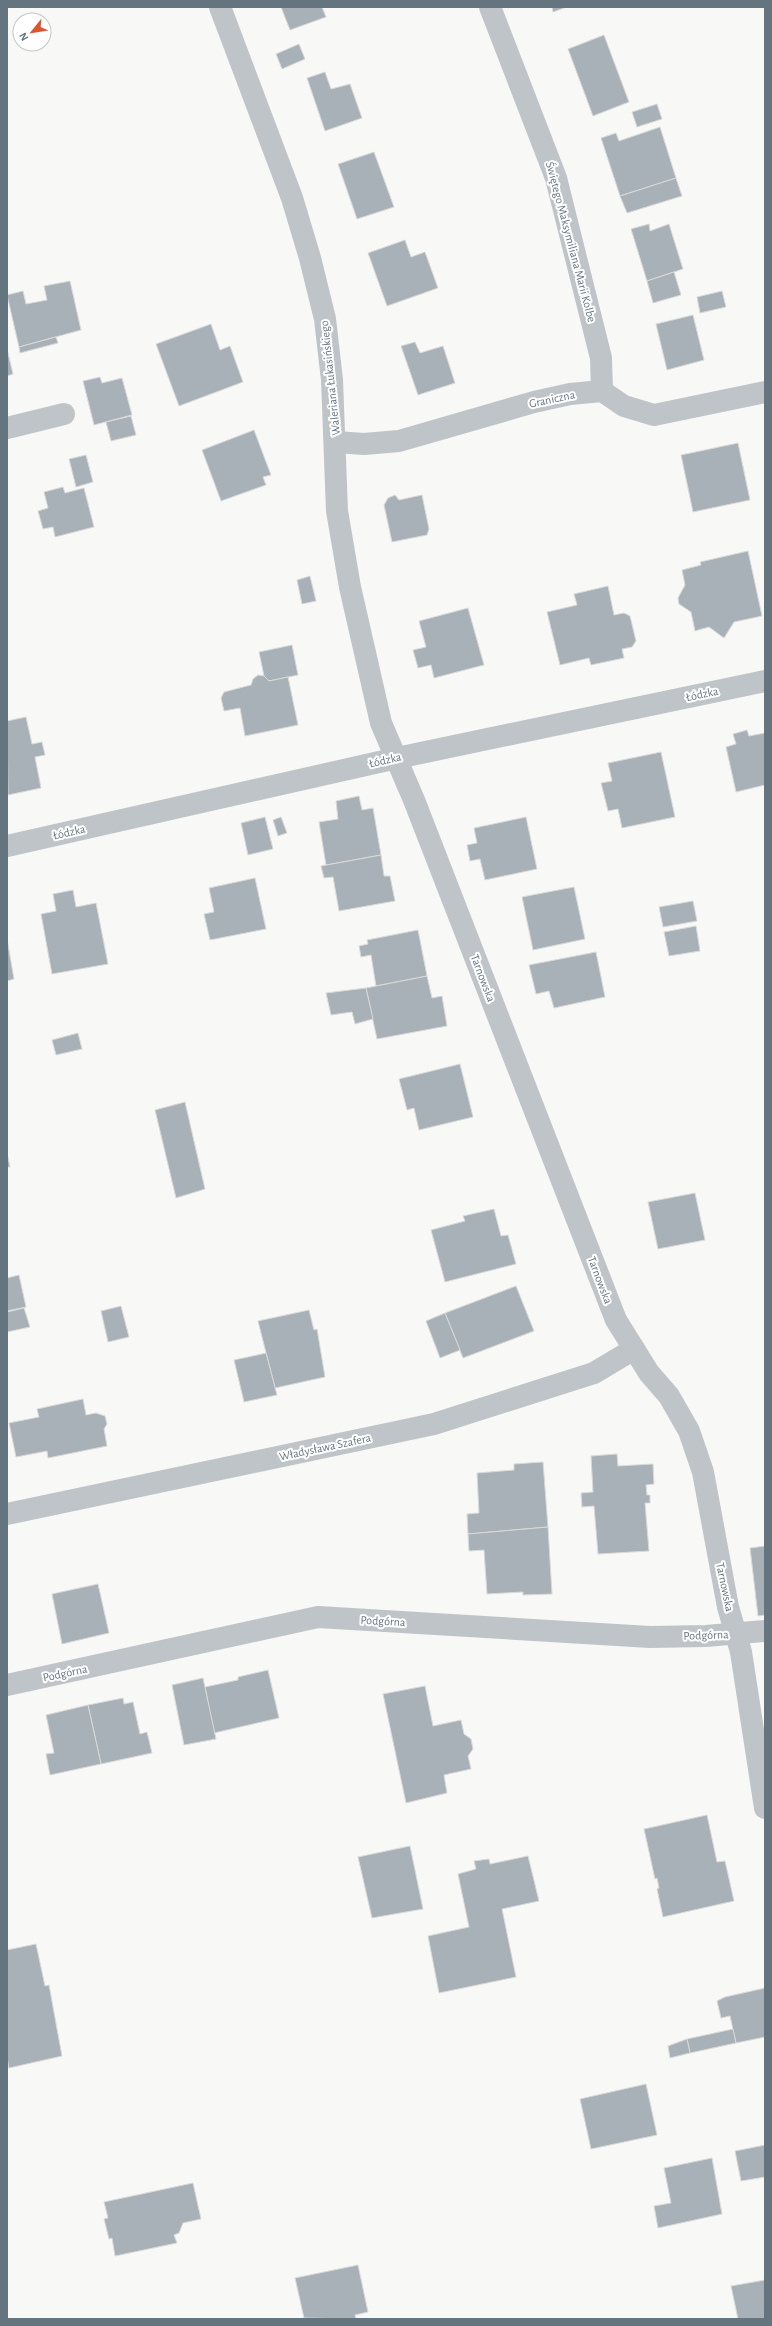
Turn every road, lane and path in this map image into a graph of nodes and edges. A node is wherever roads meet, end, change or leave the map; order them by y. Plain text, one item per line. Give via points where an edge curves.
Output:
1 (220, 7) edge
2 (490, 7) edge
3 (602, 392) junction
4 (765, 392) edge
5 (64, 414) dead end
6 (7, 428) edge
7 (336, 442) junction
8 (765, 681) edge
9 (397, 758) junction
10 (7, 846) edge
11 (634, 1349) junction
12 (7, 1514) edge
13 (765, 1631) edge
14 (737, 1634) junction
15 (7, 1685) edge
16 (765, 1808) edge

1 - 7 street, Waleriana Łukasińskiego via 292,198 310,258 325,319
2 - 3 street, Świętego Maksymiliana Marii Kolbe via 556,178 601,358
3 - 4 street via 624,406 654,415
3 - 7 street, Graniczna via 570,394 534,402 399,440 364,444
5 - 6 street
7 - 9 street, Waleriana Łukasińskiego via 336,511 350,587 381,723
8 - 9 street, Łódzka
9 - 10 street, Łódzka
9 - 11 street, Tarnowska via 616,1320
11 - 12 street, Władysława Szafera via 594,1373 434,1424
11 - 14 street, Tarnowska via 649,1373 669,1396 689,1431 703,1472 728,1608
13 - 14 street, Podgórna
14 - 15 street, Podgórna via 650,1637 318,1617
14 - 16 street, Tarnowska

